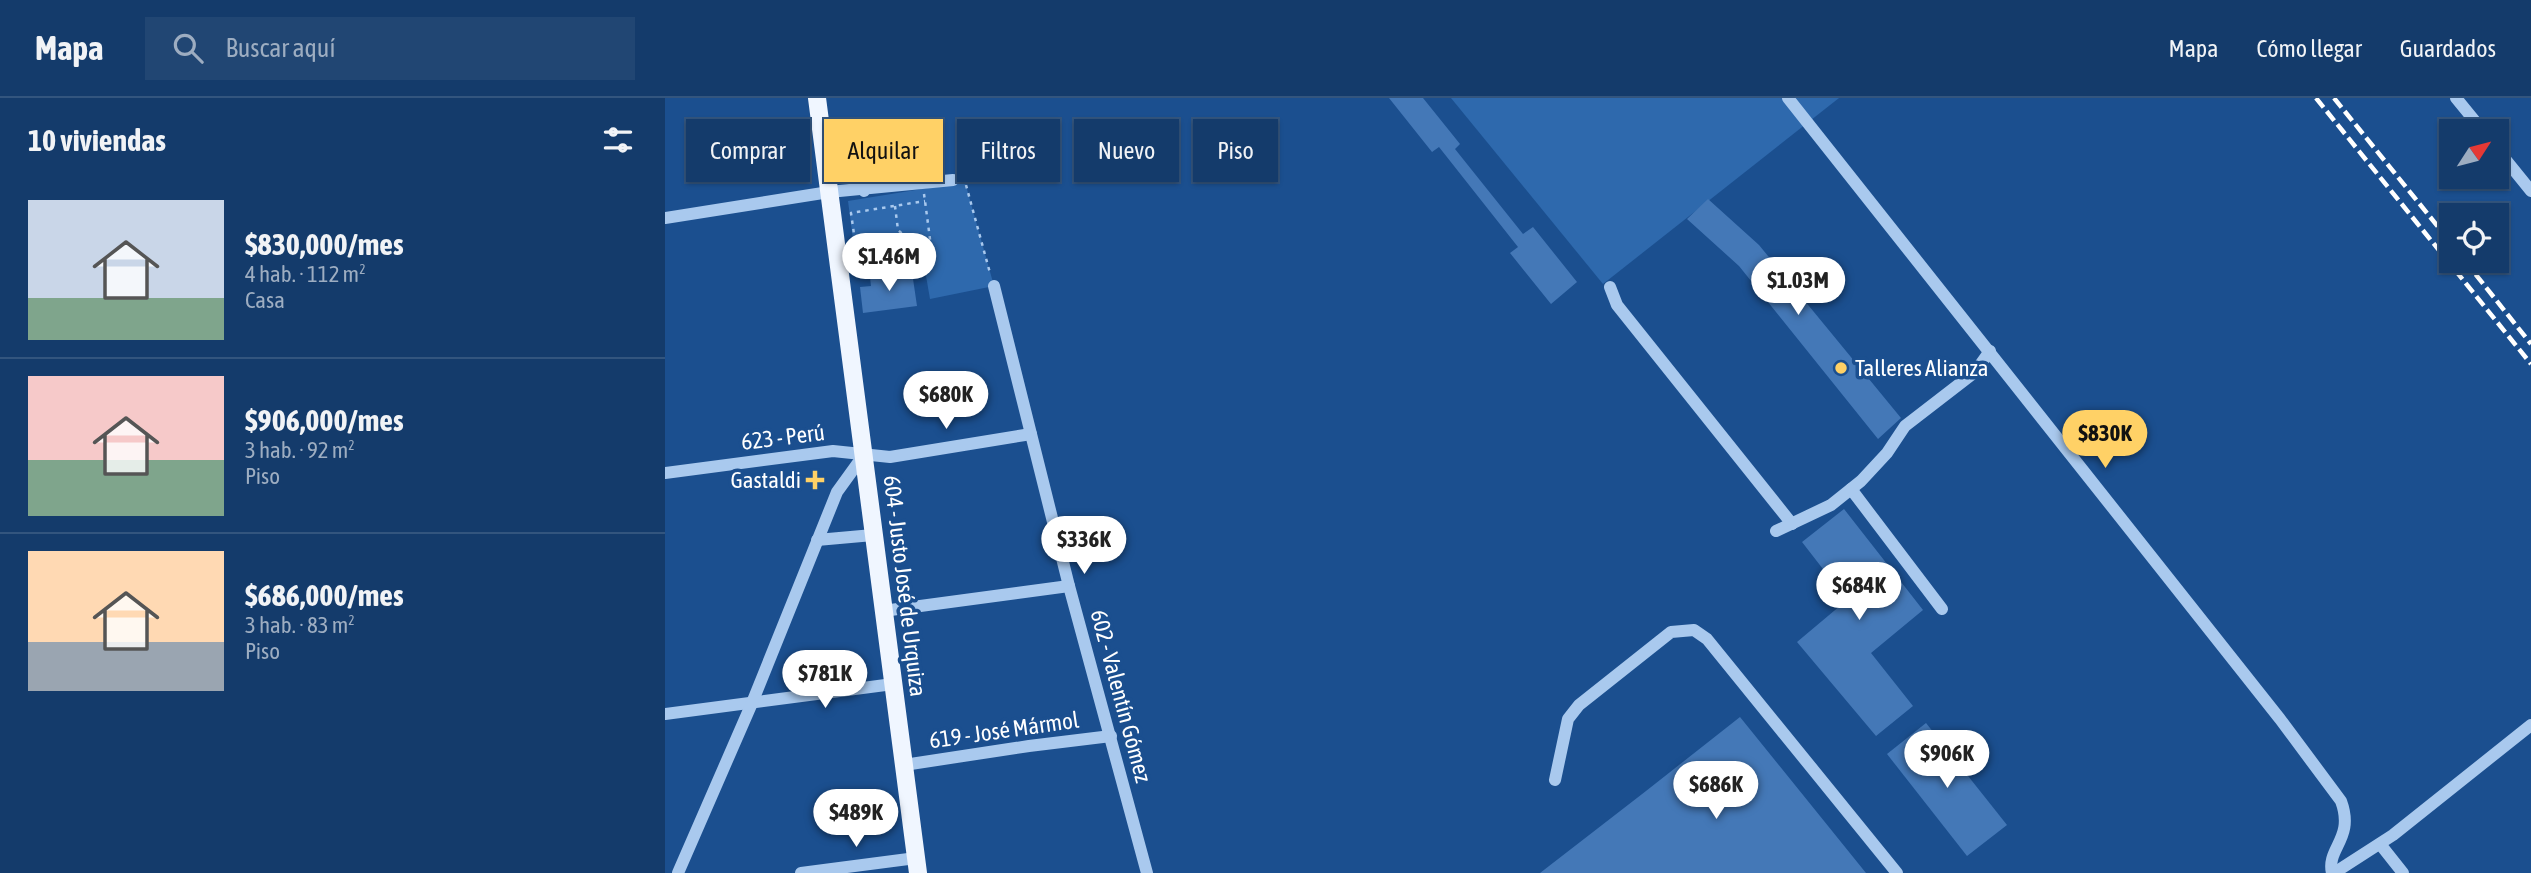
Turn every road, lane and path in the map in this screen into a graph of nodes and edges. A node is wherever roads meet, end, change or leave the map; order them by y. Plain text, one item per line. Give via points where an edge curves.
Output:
1 (817, 98) edge
2 (1788, 98) edge
3 (2456, 98) edge
4 (2473, 119) edge
5 (2509, 164) edge
6 (957, 178) edge
7 (862, 182) edge
8 (961, 182) edge
9 (923, 184) junction
10 (864, 191) junction
11 (2531, 191) edge
12 (829, 192) junction
13 (925, 201) junction
14 (895, 206) junction
15 (665, 218) edge
16 (906, 267) junction
17 (994, 286) joint
18 (1610, 287) dead end
19 (1990, 351) junction
20 (1031, 434) junction
21 (863, 456) junction
22 (665, 473) edge
23 (1851, 489) junction
24 (1792, 524) junction
25 (1776, 531) dead end
26 (873, 535) junction
27 (817, 540) junction
28 (1069, 586) junction
29 (1942, 608) dead end
30 (883, 611) junction
31 (893, 684) junction
32 (752, 703) junction
33 (665, 714) edge
34 (2531, 725) edge
35 (1111, 736) junction
36 (904, 765) junction
37 (1555, 780) dead end
38 (2380, 844) junction
39 (917, 866) edge
40 (678, 873) edge
41 (801, 873) edge
42 (1147, 873) edge
43 (1897, 873) edge
44 (2333, 873) edge
45 (2403, 873) edge

1 - 12 main road, 604 - Justo José de Urquiza
2 - 19 street
3 - 4 street
5 - 11 street
6 - 9 street
7 - 10 street
8 - 17 path
9 - 10 street
9 - 13 path
10 - 12 street
12 - 15 street
12 - 21 main road, 604 - Justo José de Urquiza
13 - 14 path
13 - 16 path via 933,262
14 - 16 path via 898,230 909,242
14 - 16 path via 851,213 860,276
17 - 20 street, 602 - Valentín Gómez
18 - 24 street via 1617,305
19 - 23 street via 1975,372 1905,426 1887,453
19 - 44 street via 2341,801 2345,832 2330,864
20 - 21 street, 623 - Perú via 890,457
20 - 28 street, 602 - Valentín Gómez
21 - 22 street, 623 - Perú via 833,451
21 - 26 main road, 604 - Justo José de Urquiza
21 - 27 street via 837,492
23 - 24 street via 1831,505
23 - 29 street
24 - 25 street
26 - 27 street
26 - 30 main road, 604 - Justo José de Urquiza
27 - 32 street
28 - 30 street
28 - 35 street, 602 - Valentín Gómez
30 - 31 main road, 604 - Justo José de Urquiza
31 - 32 street
31 - 36 main road, 604 - Justo José de Urquiza
32 - 33 street
32 - 40 street
34 - 38 street
35 - 36 street, 619 - José Mármol
35 - 42 street, 602 - Valentín Gómez
36 - 39 main road, 604 - Justo José de Urquiza
37 - 43 street via 1568,719 1579,705 1665,636 1694,630 1707,639
38 - 44 street
38 - 45 street
39 - 41 street

